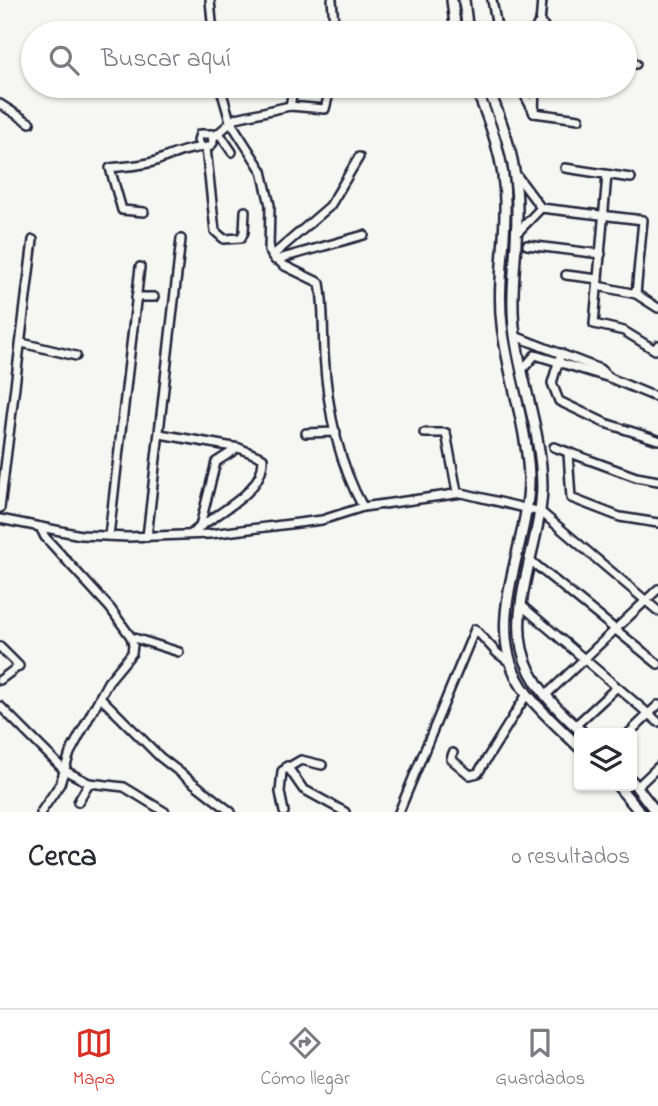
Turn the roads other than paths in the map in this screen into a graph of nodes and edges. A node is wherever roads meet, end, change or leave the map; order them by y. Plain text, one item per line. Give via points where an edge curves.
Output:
1 (210, 0) edge
2 (332, 0) edge
3 (452, 0) edge
4 (464, 0) edge
5 (492, 0) edge
6 (542, 0) edge
7 (212, 21) edge
8 (334, 21) edge
9 (455, 21) edge
10 (467, 21) edge
11 (496, 21) edge
12 (540, 21) edge
13 (223, 98) edge
14 (292, 98) edge
15 (328, 98) edge
16 (480, 98) edge
17 (492, 98) edge
18 (526, 98) edge
19 (535, 98) edge
20 (0, 104) edge
21 (290, 106) junction
22 (534, 113) junction
23 (579, 119) dead end
24 (230, 121) junction
25 (30, 123) dead end
26 (216, 135) junction
27 (203, 146) junction
28 (232, 152) dead end
29 (359, 157) dead end
30 (565, 168) dead end
31 (514, 172) junction
32 (607, 175) junction
33 (631, 178) dead end
34 (541, 208) junction
35 (245, 211) dead end
36 (144, 212) dead end
37 (604, 215) junction
38 (516, 235) junction
39 (364, 236) dead end
40 (181, 239) dead end
41 (33, 240) dead end
42 (527, 245) dead end
43 (601, 254) junction
44 (274, 258) junction
45 (140, 267) dead end
46 (566, 275) dead end
47 (598, 283) junction
48 (636, 294) junction
49 (136, 297) junction
50 (154, 297) dead end
51 (658, 307) edge
52 (515, 336) junction
53 (22, 343) junction
54 (539, 345) junction
55 (658, 345) edge
56 (561, 353) junction
57 (535, 355) junction
58 (76, 356) dead end
59 (558, 364) junction
60 (522, 370) junction
61 (610, 378) junction
62 (658, 398) edge
63 (336, 432) junction
64 (306, 433) dead end
65 (424, 433) dead end
66 (160, 434) junction
67 (0, 439) edge
68 (658, 440) edge
69 (10, 441) junction
70 (554, 447) dead end
71 (239, 448) junction
72 (568, 453) junction
73 (658, 481) edge
74 (457, 492) junction
75 (363, 507) junction
76 (0, 508) edge
77 (528, 508) junction
78 (541, 512) junction
79 (0, 519) edge
80 (658, 523) edge
81 (200, 526) junction
82 (40, 527) junction
83 (191, 534) junction
84 (108, 536) junction
85 (148, 537) junction
86 (532, 562) junction
87 (658, 589) edge
88 (645, 601) junction
89 (520, 605) junction
90 (658, 611) edge
91 (614, 631) junction
92 (131, 637) junction
93 (0, 647) edge
94 (179, 652) dead end
95 (583, 660) junction
96 (512, 664) junction
97 (658, 664) edge
98 (0, 680) edge
99 (616, 688) junction
100 (527, 694) junction
101 (545, 695) junction
102 (100, 697) junction
103 (658, 705) edge
104 (0, 706) edge
105 (648, 714) junction
106 (658, 722) edge
107 (575, 726) junction
108 (577, 728) edge
109 (634, 728) edge
110 (574, 742) edge
111 (453, 753) dead end
112 (322, 765) dead end
113 (287, 766) junction
114 (658, 766) edge
115 (64, 770) junction
116 (637, 782) edge
117 (89, 783) junction
118 (637, 788) edge
119 (622, 791) edge
120 (78, 802) dead end
121 (41, 812) edge
122 (165, 812) edge
123 (231, 812) edge
124 (284, 812) edge
125 (345, 812) edge
126 (399, 812) edge
127 (640, 812) edge
128 (656, 812) edge

1 - 7 street
2 - 8 street
3 - 9 main road
4 - 10 main road
5 - 11 street
6 - 12 street
13 - 24 street
14 - 21 street
15 - 21 street via 325,109
16 - 77 main road via 494,133 505,187 501,322 527,458
17 - 31 main road via 509,142
18 - 22 street
19 - 22 street
20 - 25 street
21 - 24 street
22 - 23 street
24 - 26 street
24 - 44 street via 260,165 270,205 268,245
26 - 27 street via 213,143
26 - 27 street via 203,132 198,140
26 - 28 street
27 - 35 street via 215,230 224,239 241,238
27 - 36 street via 170,153 151,163 110,168 122,210
29 - 44 street via 330,206
30 - 32 street
31 - 34 street
31 - 38 main road
32 - 33 street
32 - 37 street
34 - 37 street
34 - 38 street
37 - 43 street
37 - 48 street via 643,220
38 - 52 main road via 511,285
39 - 44 street
40 - 66 street
41 - 53 street
42 - 43 street
43 - 47 street
44 - 63 street via 320,283 326,372
45 - 49 street
46 - 47 street
47 - 48 street
47 - 55 street via 594,324 624,331 655,350
48 - 51 street
49 - 50 street
49 - 84 street
52 - 54 street
52 - 60 main road
53 - 58 street
53 - 69 street
54 - 56 street
54 - 57 street
56 - 59 street
56 - 61 street
57 - 59 street
57 - 60 street
59 - 61 street
59 - 68 street via 552,383 559,401 605,424
60 - 78 main road via 539,447
61 - 62 street
63 - 64 street
63 - 75 street via 349,480
65 - 74 street via 446,433
66 - 71 street
66 - 85 street
67 - 69 street
69 - 76 street
70 - 72 street
71 - 81 street via 216,462
71 - 81 street via 263,458 255,481 235,503
72 - 73 street
72 - 80 street via 571,498 620,517
74 - 75 street
74 - 77 street
75 - 83 street via 322,520
77 - 78 street
77 - 96 main road via 506,607
78 - 86 main road
78 - 88 street
79 - 82 street
81 - 83 street
82 - 84 street
82 - 92 street
83 - 85 street
84 - 85 street
86 - 89 main road
86 - 91 street
87 - 88 street
88 - 90 street
88 - 91 street
89 - 95 street
89 - 101 main road via 522,649 534,682
91 - 95 street
91 - 97 street
92 - 94 street
92 - 102 street via 131,653 111,675
93 - 98 street via 19,666
95 - 99 street
95 - 101 street
96 - 100 main road
96 - 126 street via 475,629
99 - 105 street
99 - 107 street
100 - 110 main road
100 - 111 street via 478,773 470,775 454,765
101 - 107 main road
102 - 115 street
102 - 123 street via 160,757
103 - 105 street
104 - 115 street
105 - 106 street
105 - 109 street
107 - 108 main road
112 - 113 street via 301,760
113 - 124 street via 280,780
113 - 125 street via 303,789
114 - 116 street
115 - 117 street
115 - 121 street
117 - 120 street
117 - 122 street via 124,787
118 - 128 main road
119 - 127 main road

